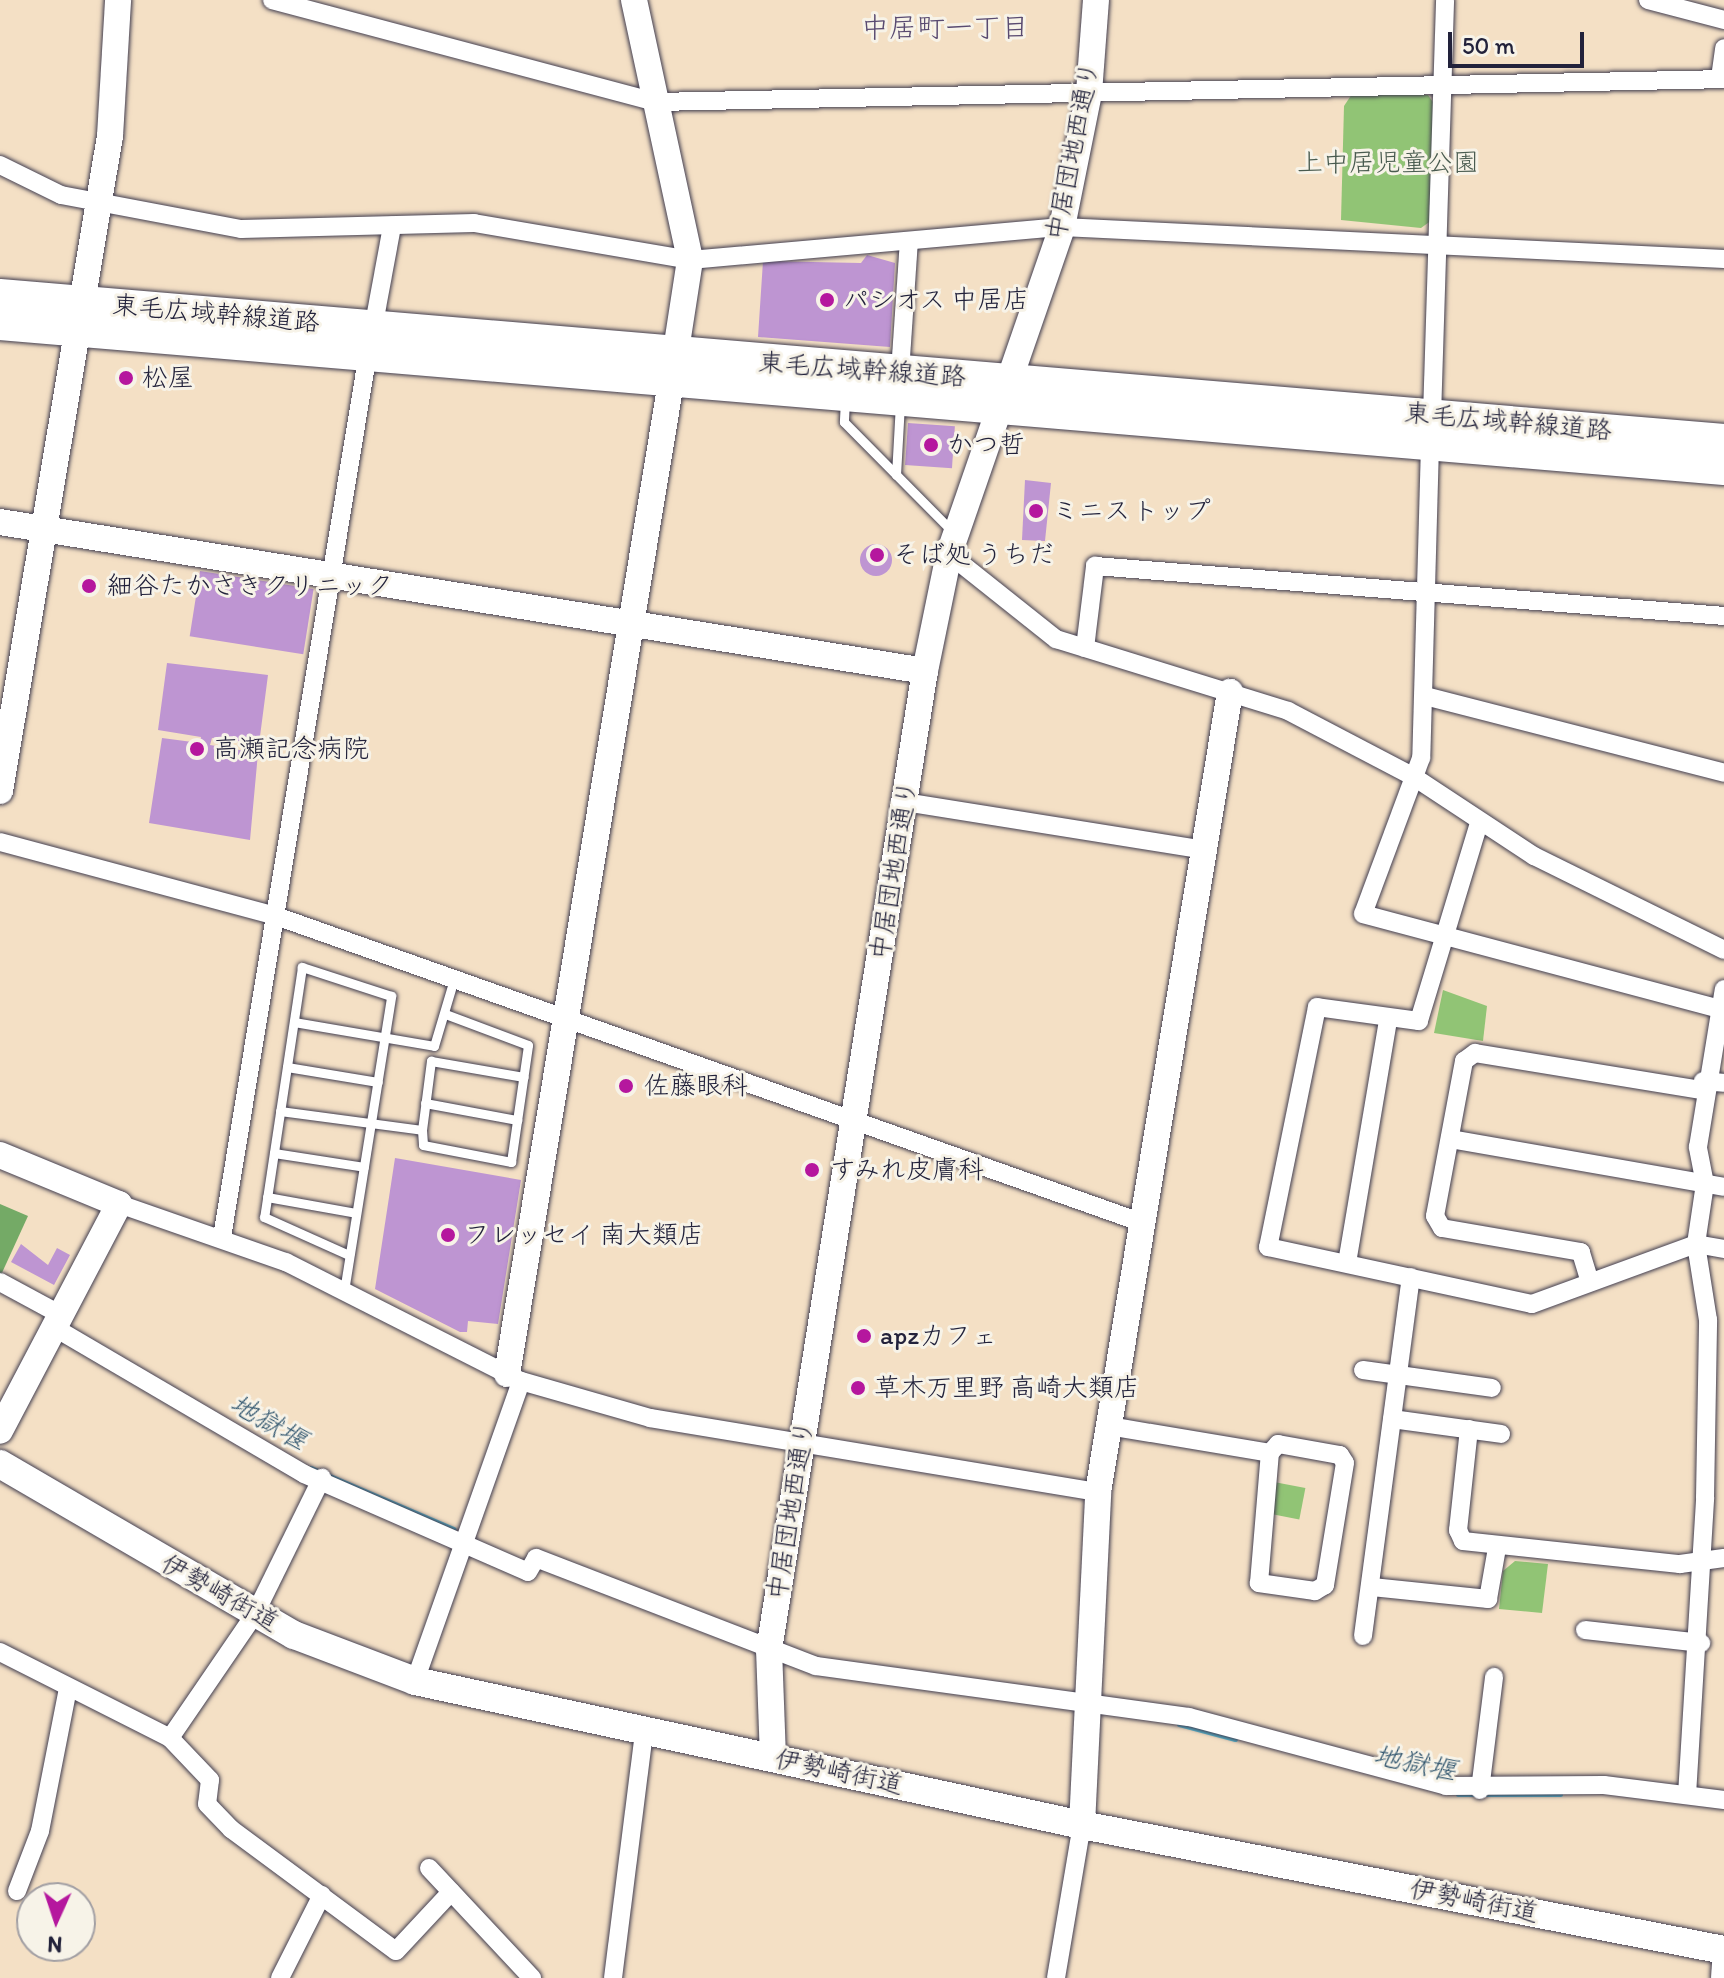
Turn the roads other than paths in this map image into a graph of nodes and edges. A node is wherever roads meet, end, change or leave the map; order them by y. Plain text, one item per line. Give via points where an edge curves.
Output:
1 (118, 0) edge
2 (272, 0) edge
3 (634, 0) edge
4 (1096, 0) edge
5 (1445, 0) edge
6 (1648, 0) edge
7 (1724, 20) edge
8 (1724, 48) edge
9 (1722, 78) edge
10 (1441, 84) junction
11 (1089, 93) junction
12 (656, 102) junction
13 (0, 165) edge
14 (99, 204) junction
15 (392, 226) junction
16 (1062, 227) junction
17 (909, 241) junction
18 (1438, 246) junction
19 (1724, 259) edge
20 (690, 260) junction
21 (0, 295) edge
22 (79, 316) junction
23 (0, 324) edge
24 (371, 341) junction
25 (673, 369) junction
26 (900, 386) junction
27 (1002, 394) junction
28 (845, 396) junction
29 (1431, 431) junction
30 (1724, 440) edge
31 (1724, 469) edge
32 (896, 475) junction
33 (0, 522) edge
34 (43, 529) junction
35 (953, 544) junction
36 (336, 575) junction
37 (1425, 592) junction
38 (1724, 616) edge
39 (632, 626) junction
40 (1085, 648) junction
41 (925, 671) junction
42 (1230, 692) junction
43 (1425, 696) junction
44 (1724, 773) edge
45 (1, 777) edge
46 (1414, 777) junction
47 (905, 802) junction
48 (1479, 823) junction
49 (0, 842) edge
50 (1200, 849) junction
51 (276, 916) junction
52 (1441, 936) junction
53 (1724, 950) edge
54 (454, 979) junction
55 (1724, 989) edge
56 (1720, 1009) junction
57 (445, 1014) junction
58 (563, 1018) junction
59 (1388, 1020) junction
60 (294, 1022) junction
61 (385, 1038) junction
62 (434, 1046) junction
63 (431, 1061) junction
64 (287, 1067) junction
65 (524, 1077) junction
66 (378, 1082) junction
67 (1724, 1083) edge
68 (1703, 1085) junction
69 (425, 1103) junction
70 (280, 1111) junction
71 (517, 1120) junction
72 (854, 1122) junction
73 (371, 1123) junction
74 (422, 1130) junction
75 (1450, 1139) junction
76 (274, 1153) junction
77 (0, 1155) edge
78 (364, 1167) junction
79 (1715, 1186) edge
80 (267, 1197) junction
81 (119, 1204) junction
82 (356, 1213) junction
83 (1140, 1222) junction
84 (222, 1237) junction
85 (1696, 1244) junction
86 (1724, 1249) edge
87 (349, 1255) junction
88 (1347, 1263) junction
89 (1411, 1277) junction
90 (1589, 1279) junction
91 (0, 1282) edge
92 (344, 1291) junction
93 (60, 1322) junction
94 (1363, 1370) dead end
95 (1394, 1371) junction
96 (514, 1378) junction
97 (1492, 1388) dead end
98 (1392, 1419) junction
99 (1109, 1426) junction
100 (1469, 1429) junction
101 (0, 1431) edge
102 (1501, 1434) dead end
103 (802, 1440) junction
104 (1270, 1453) junction
105 (0, 1464) edge
106 (322, 1478) junction
107 (1098, 1492) junction
108 (460, 1542) junction
109 (1497, 1548) junction
110 (1700, 1558) junction
111 (1724, 1558) edge
112 (1372, 1587) junction
113 (255, 1614) junction
114 (1585, 1630) dead end
115 (1363, 1636) dead end
116 (1701, 1643) junction
117 (769, 1650) junction
118 (0, 1652) edge
119 (1494, 1677) dead end
120 (415, 1681) junction
121 (68, 1688) junction
122 (1093, 1699) junction
123 (644, 1732) junction
124 (170, 1738) junction
125 (773, 1758) junction
126 (1480, 1790) junction
127 (1687, 1795) junction
128 (1724, 1800) edge
129 (1082, 1825) junction
130 (429, 1868) dead end
131 (20, 1882) edge
132 (451, 1892) junction
133 (322, 1895) junction
134 (1723, 1950) edge
135 (280, 1978) edge
136 (532, 1978) edge
137 (613, 1978) edge
138 (1056, 1978) edge
139 (1720, 1978) edge

1 - 14 street via 119,54
2 - 12 street
3 - 12 street
4 - 11 street, 中居団地西通り
5 - 10 street
6 - 7 street
8 - 9 street
9 - 10 street
10 - 11 street
10 - 18 street
11 - 12 street
11 - 16 street, 中居団地西通り
12 - 20 street
13 - 14 street via 61,195
14 - 15 street via 241,229
14 - 22 street
15 - 20 street via 508,226
15 - 24 street
16 - 17 street
16 - 18 street
16 - 27 street, 中居団地西通り
17 - 20 street
17 - 26 street
18 - 19 street
18 - 29 street
20 - 25 street
21 - 22 highway, 東毛広域幹線道路
22 - 23 highway, 東毛広域幹線道路
22 - 24 highway, 東毛広域幹線道路
22 - 34 street
24 - 25 highway, 東毛広域幹線道路
24 - 36 street
25 - 26 highway, 東毛広域幹線道路
25 - 28 highway, 東毛広域幹線道路
25 - 39 street
26 - 27 highway, 東毛広域幹線道路
26 - 28 highway, 東毛広域幹線道路
26 - 32 lane
27 - 29 highway, 東毛広域幹線道路
27 - 35 street, 中居団地西通り
28 - 32 lane via 844,422
29 - 30 highway, 東毛広域幹線道路
29 - 31 highway, 東毛広域幹線道路
29 - 37 street
32 - 35 lane
33 - 34 street
34 - 36 street
34 - 45 street
35 - 40 street via 1056,639
35 - 41 street, 中居団地西通り
36 - 39 street
36 - 51 street
37 - 38 street
37 - 40 street via 1095,566
37 - 43 street
39 - 41 street
39 - 58 street
40 - 42 street
41 - 47 street, 中居団地西通り
42 - 46 street via 1288,711
42 - 50 street
43 - 44 street
43 - 46 street
46 - 48 street
46 - 52 street via 1363,914
47 - 50 street
47 - 72 street, 中居団地西通り
48 - 52 street
48 - 53 street
49 - 51 street
50 - 83 street
51 - 54 street
51 - 84 street
52 - 56 street
52 - 59 street via 1419,1021
54 - 57 lane
54 - 58 street
55 - 56 street
56 - 68 street
57 - 62 lane
57 - 65 lane via 528,1045
58 - 72 street
58 - 96 street
59 - 88 street
59 - 88 street via 1317,1007 1268,1247
60 - 61 lane
60 - 61 lane via 302,967 391,996
60 - 64 lane
61 - 62 lane
61 - 66 lane
62 - 63 lane
63 - 65 lane
63 - 69 lane
64 - 66 lane
64 - 70 lane
65 - 71 lane
66 - 73 lane
67 - 68 street
68 - 75 street via 1475,1053 1464,1061
68 - 79 street via 1698,1147
69 - 71 lane
69 - 74 lane
70 - 73 lane
70 - 76 lane
71 - 74 lane via 511,1162 423,1145
72 - 83 street
72 - 103 street, 中居団地西通り
73 - 74 lane
73 - 78 lane
75 - 79 street
75 - 90 street via 1435,1216 1442,1228 1581,1252
76 - 78 lane
76 - 80 lane
77 - 81 street
78 - 82 lane
79 - 85 street
80 - 82 lane
80 - 87 lane via 264,1217
81 - 84 street
81 - 93 street
82 - 87 lane
83 - 99 street
84 - 92 street
85 - 86 street
85 - 90 street
85 - 110 street via 1708,1320
87 - 92 lane
88 - 89 street
89 - 90 street via 1532,1304
89 - 95 street
91 - 93 street
92 - 96 street
93 - 101 street
93 - 106 street via 254,1447
94 - 95 street
95 - 97 street
95 - 98 street
96 - 103 street via 650,1418
96 - 108 street
98 - 100 street
98 - 112 street
99 - 104 street
99 - 107 street
100 - 102 street
100 - 109 street via 1458,1530 1463,1541
103 - 107 street
103 - 117 street, 中居団地西通り
104 - 104 street via 1278,1444 1340,1455 1345,1463 1325,1585 1315,1591 1259,1583
105 - 113 main road, 伊勢崎街道
106 - 108 street
106 - 113 street
107 - 122 street
108 - 117 street via 528,1572 536,1558
108 - 120 street
109 - 110 street via 1680,1564
109 - 112 street via 1488,1599
110 - 111 street
110 - 116 street
112 - 115 street
113 - 120 main road, 伊勢崎街道
113 - 124 street
114 - 116 street
116 - 127 street
117 - 122 street via 835,1671
117 - 125 street, 中居団地西通り
118 - 121 street
119 - 126 street
120 - 123 main road, 伊勢崎街道
121 - 124 street
121 - 131 street via 40,1831
122 - 126 street
122 - 129 street
123 - 125 main road, 伊勢崎街道
123 - 137 street
124 - 133 street via 210,1780 207,1804 231,1829
125 - 129 main road, 伊勢崎街道
126 - 127 street via 1604,1785
127 - 128 street
129 - 134 main road, 伊勢崎街道
129 - 138 street
130 - 132 street
132 - 133 street via 396,1951
132 - 136 street
133 - 135 street
134 - 139 street

